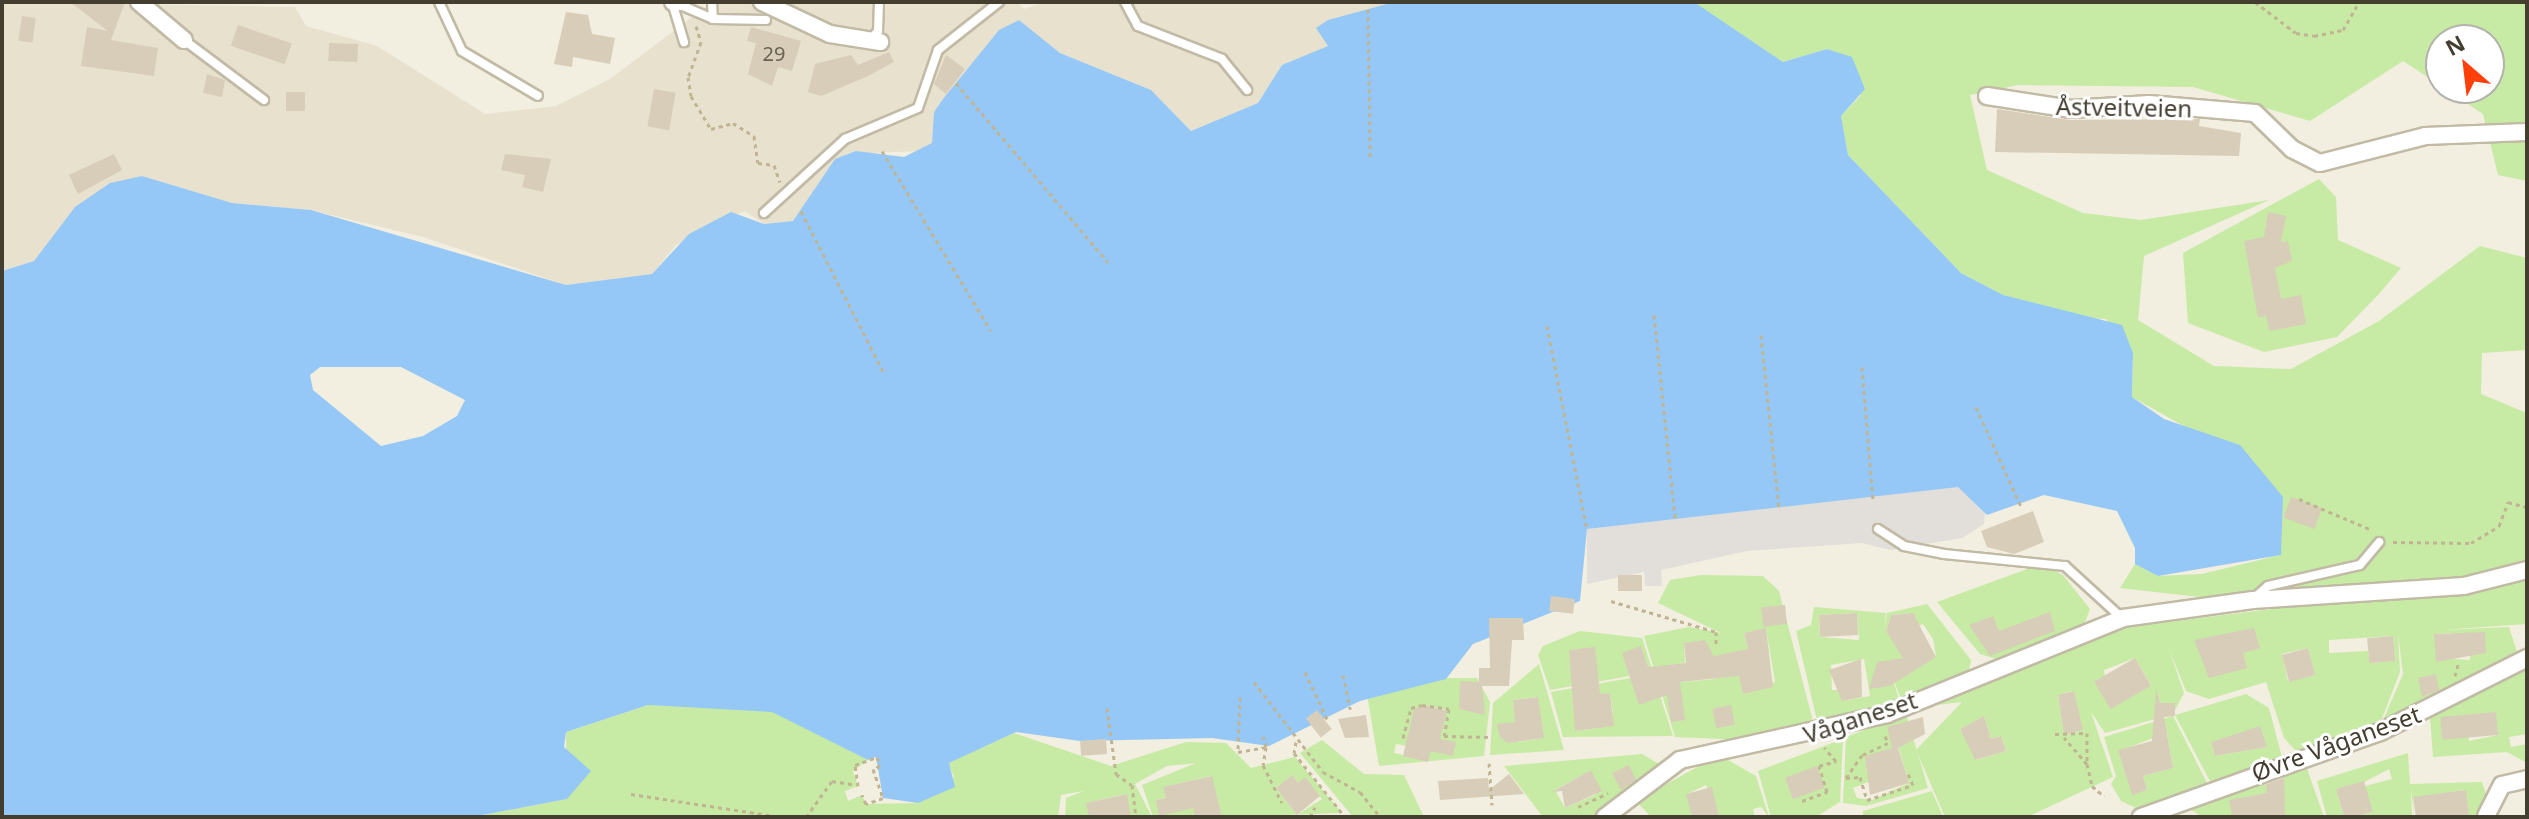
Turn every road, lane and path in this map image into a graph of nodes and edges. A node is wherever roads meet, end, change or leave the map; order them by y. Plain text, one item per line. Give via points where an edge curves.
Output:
1 (139, 2) edge
2 (439, 2) edge
3 (676, 2) edge
4 (712, 2) edge
5 (762, 2) edge
6 (879, 2) edge
7 (999, 2) edge
8 (1125, 2) edge
9 (2255, 2) edge
10 (2359, 2) edge
11 (1368, 9) dead end
12 (713, 19) junction
13 (766, 20) dead end
14 (692, 21) dead end
15 (184, 40) joint
16 (875, 41) joint
17 (684, 42) dead end
18 (956, 83) dead end
19 (1247, 90) dead end
20 (538, 96) dead end
21 (1987, 96) dead end
22 (264, 100) dead end
23 (2527, 132) edge
24 (882, 151) dead end
25 (1370, 160) dead end
26 (780, 183) dead end
27 (801, 211) dead end
28 (764, 213) dead end
29 (1108, 262) dead end
30 (1654, 315) dead end
31 (1547, 326) dead end
32 (991, 331) dead end
33 (1761, 335) dead end
34 (1862, 367) dead end
35 (885, 375) dead end
36 (1976, 407) dead end
37 (2299, 499) dead end
38 (1873, 501) dead end
39 (2021, 506) dead end
40 (2527, 507) edge
41 (1779, 510) dead end
42 (1675, 519) dead end
43 (1587, 529) dead end
44 (1878, 529) dead end
45 (2379, 542) junction
46 (2527, 570) edge
47 (2253, 600) junction
48 (1611, 601) dead end
49 (2123, 618) junction
50 (1716, 646) dead end
51 (2527, 658) edge
52 (1305, 672) dead end
53 (1343, 675) dead end
54 (1254, 682) dead end
55 (1240, 697) dead end
56 (1107, 708) dead end
57 (1350, 709) dead end
58 (1327, 719) dead end
59 (2055, 734) dead end
60 (1263, 736) dead end
61 (1885, 736) dead end
62 (1490, 737) dead end
63 (1403, 738) dead end
64 (2064, 738) junction
65 (1296, 742) junction
66 (1266, 747) junction
67 (1814, 748) dead end
68 (1489, 763) dead end
69 (2087, 764) junction
70 (1908, 774) dead end
71 (2527, 779) edge
72 (1619, 788) dead end
73 (631, 794) dead end
74 (862, 795) dead end
75 (2104, 796) dead end
76 (1802, 801) dead end
77 (1282, 803) dead end
78 (1492, 805) dead end
79 (1315, 807) dead end
80 (1578, 807) dead end
81 (2486, 816) edge
82 (781, 817) edge
83 (806, 817) edge
84 (1136, 817) edge
85 (1310, 817) edge
86 (1345, 817) edge
87 (1380, 817) edge
88 (1605, 817) edge
89 (2141, 817) edge

1 - 15 street
2 - 20 lane via 462,51
3 - 12 lane
3 - 17 lane
4 - 12 lane
5 - 16 street via 830,34
6 - 16 lane
7 - 28 lane via 938,50 918,108 845,139
8 - 19 lane via 1138,26 1222,59
9 - 10 path via 2296,33 2314,36 2343,30
11 - 25 path
12 - 13 lane
14 - 26 path via 701,42 688,77 691,96 711,129 733,123 754,136 758,163 774,165
15 - 22 lane
18 - 29 path
21 - 23 street, Åstveitveien via 2071,109 2149,104 2255,113 2292,149 2320,163 2425,136
24 - 32 path
27 - 35 path
30 - 42 path
31 - 43 path
33 - 41 path
34 - 38 path
36 - 39 path
37 - 45 path via 2356,518
40 - 45 path via 2508,502 2499,526 2471,543
44 - 49 lane via 1904,546 1944,554 2065,566
45 - 47 lane via 2360,565 2268,586
46 - 47 street, Våganeset via 2464,586
47 - 49 street, Våganeset
48 - 50 path via 1716,632
49 - 88 street, Våganeset via 1887,714 1680,760
51 - 89 street, Øvre Våganeset via 2380,732
52 - 58 path
53 - 57 path
54 - 65 path
55 - 66 path via 1238,752
56 - 84 path via 1116,774 1132,785
59 - 64 path
60 - 66 path
61 - 70 path via 1888,743 1862,755 1846,778 1860,777 1867,800 1913,785
62 - 63 path via 1444,736 1449,709 1422,705 1411,708
64 - 69 path
64 - 69 path via 2087,733
65 - 86 path via 1294,753
65 - 87 path via 1323,772 1360,792
66 - 77 path via 1263,765
67 - 76 path via 1830,747 1836,761 1819,766 1827,792
68 - 78 path
69 - 75 path via 2092,786
71 - 81 street via 2502,785
72 - 80 path
73 - 82 path
74 - 83 path via 866,804 883,798 873,769 880,766 877,757 855,765 857,785 832,781
79 - 85 path

